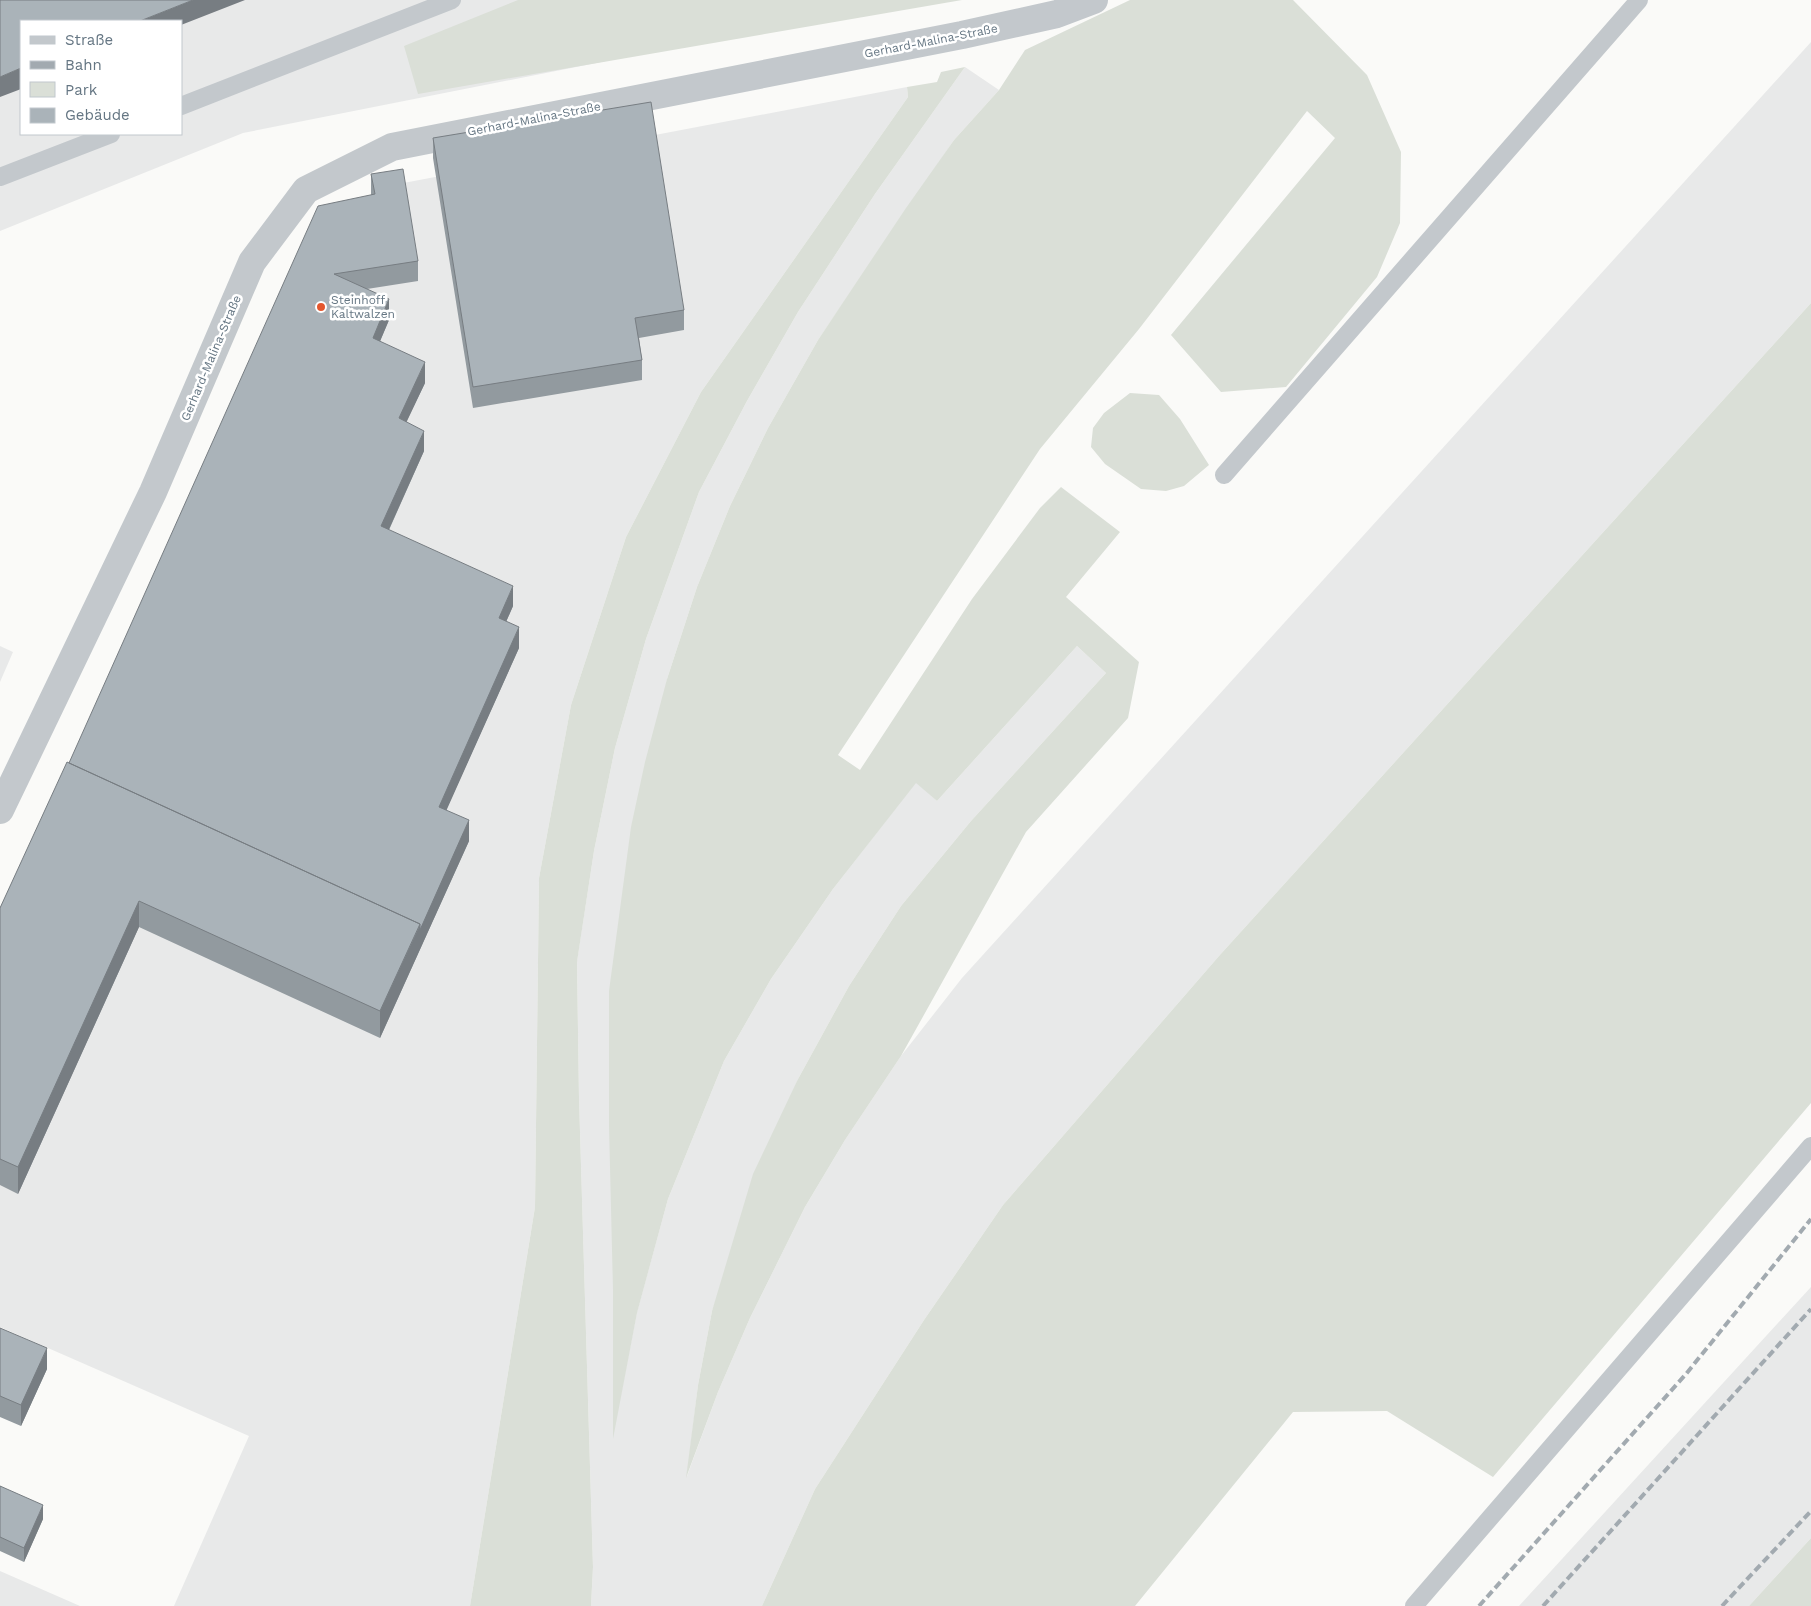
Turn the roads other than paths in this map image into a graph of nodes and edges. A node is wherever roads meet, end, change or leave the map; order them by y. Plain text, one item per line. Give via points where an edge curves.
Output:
1 (452, 0) edge
2 (1094, 0) edge
3 (1638, 0) edge
4 (182, 106) edge
5 (108, 135) edge
6 (0, 178) edge
7 (1224, 475) dead end
8 (0, 810) edge
9 (1811, 1146) edge
10 (1414, 1606) edge

1 - 4 lane
2 - 8 street, Gerhard-Malina-Straße via 1057,14 962,35 392,147 306,190 252,262 153,492
3 - 7 lane
5 - 6 lane
9 - 10 lane

